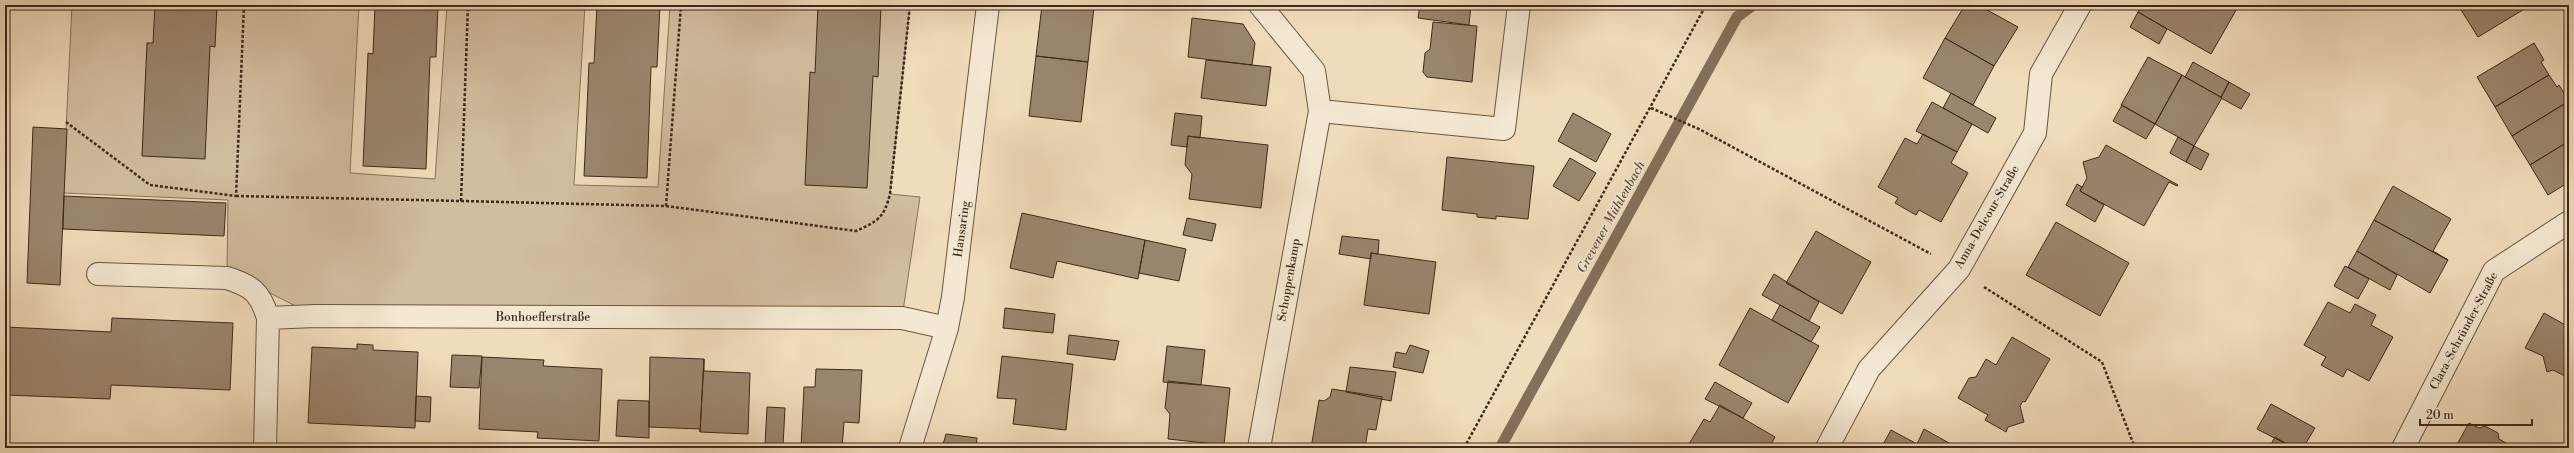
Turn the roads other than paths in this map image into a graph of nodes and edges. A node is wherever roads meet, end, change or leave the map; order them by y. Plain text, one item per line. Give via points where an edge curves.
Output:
1 (988, 5) edge
2 (1260, 5) edge
3 (1519, 5) edge
4 (2080, 5) edge
5 (1320, 111) junction
6 (2569, 222) edge
7 (98, 274) dead end
8 (268, 318) junction
9 (947, 328) junction
10 (265, 448) edge
11 (910, 448) edge
12 (1259, 448) edge
13 (1827, 448) edge
14 (2403, 448) edge

1 - 9 street, Hansaring via 966,196
2 - 5 street, Schoppenkamp via 1314,71
3 - 5 street via 1504,128
4 - 13 street, Anna-Delcour-Straße via 2041,74 2035,133 1959,269 1869,369
5 - 12 street, Schoppenkamp
6 - 14 street, Clara-Schründer-Straße via 2494,271
7 - 8 street via 227,278 246,284 255,291
8 - 9 street, Bonhoefferstraße via 902,318
8 - 10 street
9 - 11 street, Hansaring

